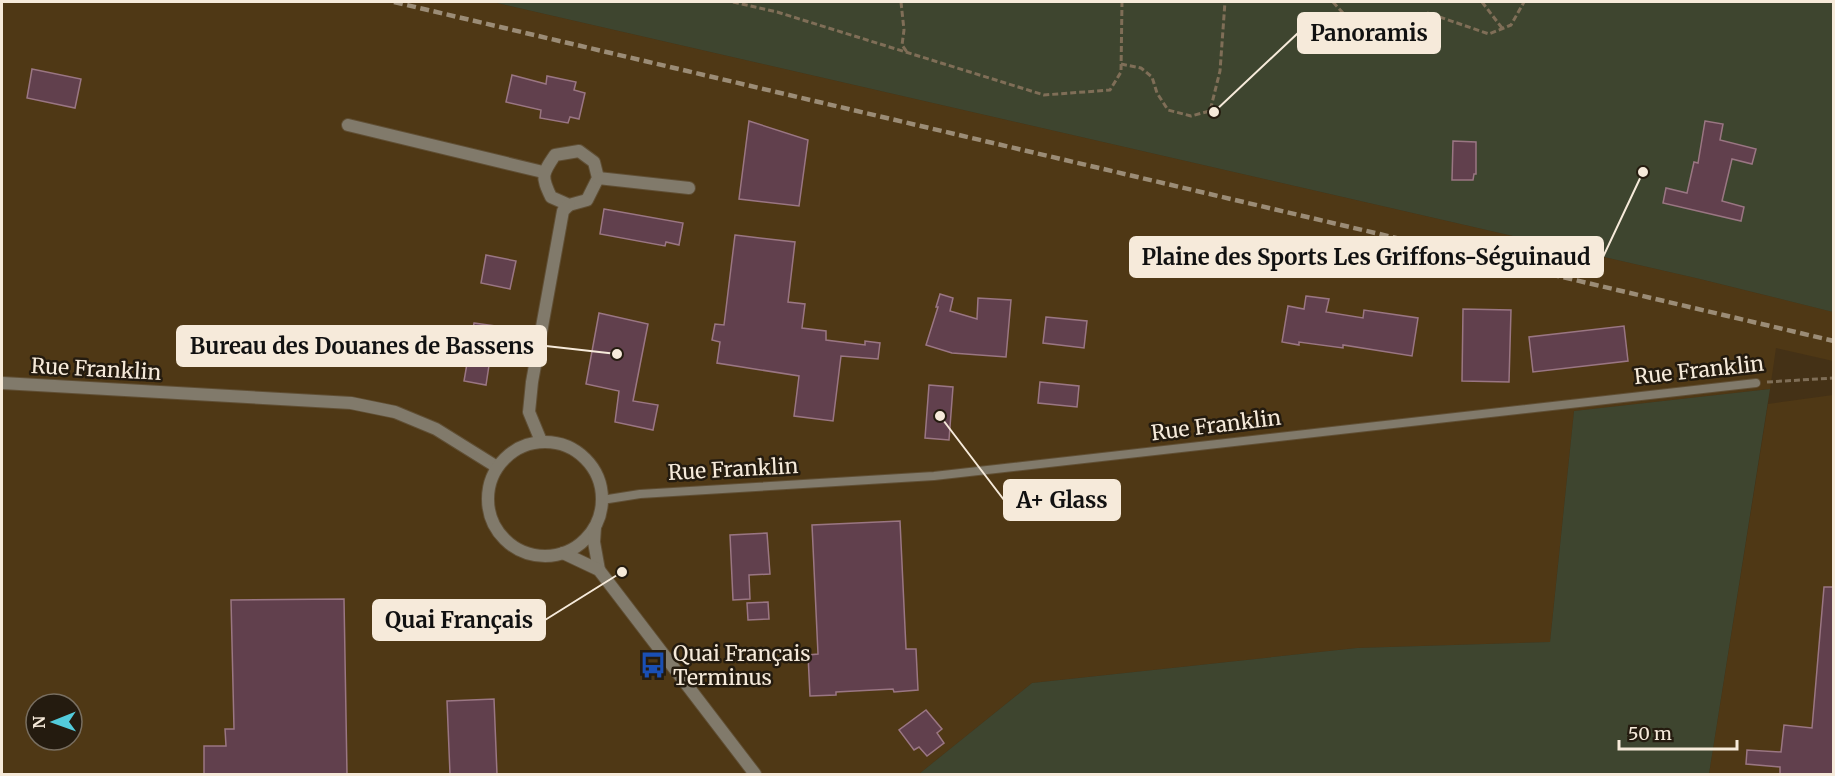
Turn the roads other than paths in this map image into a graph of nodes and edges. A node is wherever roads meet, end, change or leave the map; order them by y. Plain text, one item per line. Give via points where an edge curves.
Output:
1 (348, 125) dead end
2 (543, 172) junction
3 (598, 178) junction
4 (689, 188) dead end
5 (569, 205) junction
6 (2, 383) edge
7 (1756, 383) road end
8 (541, 441) junction
9 (497, 467) junction
10 (602, 500) junction
11 (595, 526) junction
12 (563, 553) junction
13 (599, 570) junction
14 (755, 774) edge

1 - 2 street
2 - 3 street via 555,154 579,151 594,162
2 - 5 street via 551,197
3 - 4 street
3 - 5 street via 587,200
5 - 8 street via 563,211 532,382 529,412
6 - 9 street, Rue Franklin via 351,403 395,412 436,429
7 - 10 lane, Rue Franklin via 934,476 640,494
8 - 9 street via 524,445
8 - 10 street via 560,443 591,464 600,481
9 - 12 street via 488,501 491,518 500,533 512,546 528,554
10 - 11 street
11 - 12 street via 576,547
11 - 13 street
12 - 13 street
13 - 14 street

